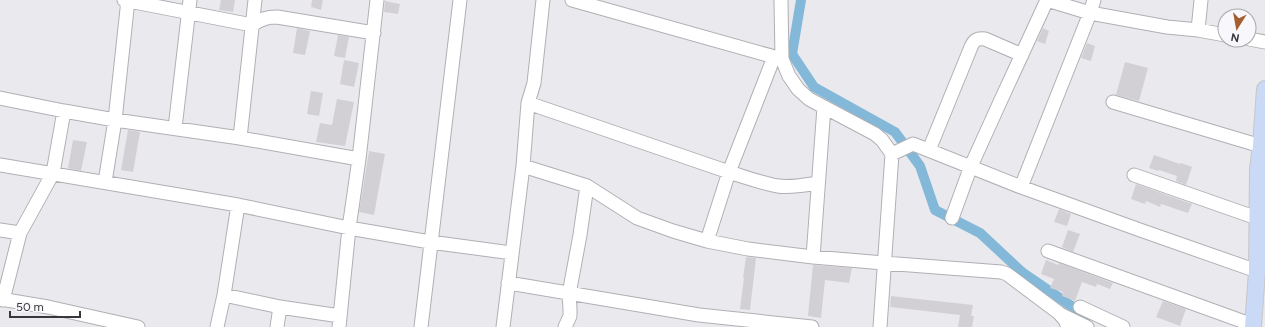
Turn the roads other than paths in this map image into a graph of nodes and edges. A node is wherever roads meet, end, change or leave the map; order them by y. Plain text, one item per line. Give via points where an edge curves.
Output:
1 (127, 0) edge
2 (255, 0) edge
3 (377, 0) edge
4 (460, 0) edge
5 (543, 0) edge
6 (572, 0) edge
7 (781, 0) edge
8 (1047, 0) edge
9 (1094, 0) edge
10 (1201, 0) edge
11 (190, 6) edge
12 (1090, 13) junction
13 (252, 25) junction
14 (1198, 30) junction
15 (374, 33) junction
16 (1217, 34) edge
17 (1022, 55) junction
18 (778, 58) junction
19 (1265, 89) edge
20 (0, 98) edge
21 (1113, 102) dead end
22 (528, 103) junction
23 (824, 107) junction
24 (64, 111) junction
25 (115, 120) junction
26 (174, 128) junction
27 (240, 138) junction
28 (1261, 146) junction
29 (930, 150) junction
30 (894, 153) junction
31 (359, 159) junction
32 (0, 165) edge
33 (523, 166) junction
34 (971, 166) junction
35 (1262, 171) edge
36 (729, 172) junction
37 (53, 173) junction
38 (1134, 175) dead end
39 (105, 182) junction
40 (818, 183) junction
41 (586, 186) junction
42 (1021, 187) junction
43 (238, 205) junction
44 (952, 218) dead end
45 (1257, 218) junction
46 (349, 228) junction
47 (0, 230) edge
48 (20, 233) junction
49 (707, 241) junction
50 (430, 242) junction
51 (1048, 251) dead end
52 (1261, 251) edge
53 (512, 253) junction
54 (813, 256) junction
55 (884, 263) junction
56 (1256, 270) junction
57 (508, 283) junction
58 (569, 294) junction
59 (224, 295) junction
60 (2, 300) edge
61 (280, 307) junction
62 (1080, 307) dead end
63 (1059, 313) junction
64 (340, 322) edge
65 (1253, 326) edge
66 (138, 327) edge
67 (216, 327) edge
68 (277, 327) edge
69 (421, 327) edge
70 (503, 327) edge
71 (565, 327) edge
72 (812, 327) edge
73 (880, 327) edge
74 (1068, 327) edge
75 (1087, 327) edge
76 (1123, 327) edge

1 - 11 street
1 - 25 street
2 - 13 street
3 - 15 street
4 - 50 street
5 - 22 street via 534,83
6 - 18 street
7 - 18 street
8 - 12 street
8 - 17 street
9 - 12 street
10 - 14 street
11 - 13 street
11 - 26 street
12 - 14 street
12 - 42 street
13 - 15 street via 267,17 277,17
13 - 27 street
14 - 16 street
15 - 31 street
17 - 29 street via 985,39 979,38 974,41
17 - 34 street
18 - 23 street via 798,89
18 - 36 street
19 - 28 main road
20 - 24 street
21 - 28 street
22 - 33 street
22 - 36 street
23 - 30 street via 875,134
23 - 40 street
24 - 25 street
24 - 37 street
25 - 26 street
25 - 39 street
26 - 27 street
27 - 31 street
28 - 35 main road
29 - 30 street via 913,144
29 - 34 street
30 - 55 street
31 - 46 street
32 - 37 street
33 - 41 street
33 - 53 street
34 - 42 street
34 - 44 street
35 - 45 main road
36 - 40 street via 778,186
36 - 49 street
37 - 39 street
37 - 48 street
38 - 45 street
39 - 43 street
40 - 54 street
41 - 49 street via 637,218
41 - 58 street
42 - 56 street
43 - 46 street
43 - 59 street
45 - 52 main road
46 - 50 street
46 - 64 street
47 - 48 street
48 - 60 street
49 - 54 street via 748,249
50 - 53 street
50 - 69 street
51 - 65 street
52 - 56 main road
53 - 57 street
54 - 55 street
55 - 63 street via 1001,272
55 - 73 street
56 - 65 main road
57 - 58 street
57 - 70 street
58 - 71 street via 570,316
58 - 72 street via 699,315
59 - 61 street
59 - 67 street
60 - 66 street via 48,307
61 - 64 street
61 - 68 street
62 - 76 street
63 - 74 street
63 - 75 street

